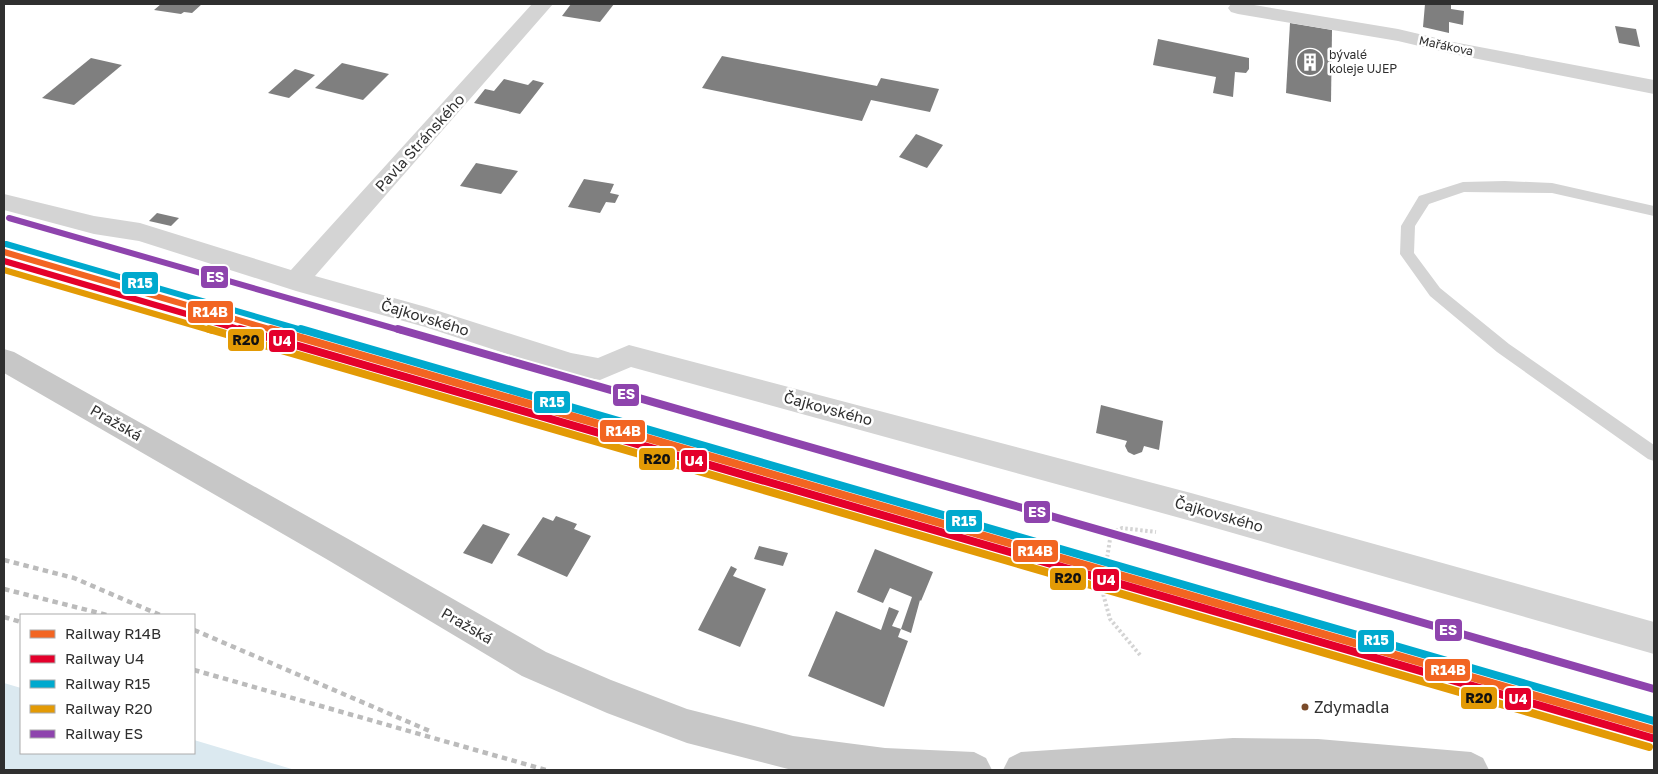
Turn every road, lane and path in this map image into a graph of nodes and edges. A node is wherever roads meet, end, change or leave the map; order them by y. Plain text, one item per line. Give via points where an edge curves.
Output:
1 (543, 4) edge
2 (1238, 8) dead end
3 (1654, 87) edge
4 (4, 202) edge
5 (1654, 211) edge
6 (296, 281) junction
7 (4, 360) edge
8 (1654, 454) edge
9 (1111, 533) dead end
10 (1654, 638) edge
11 (1140, 655) dead end
12 (974, 770) edge
13 (1021, 770) edge
14 (1471, 770) edge

1 - 6 street, Pavla Stránského
2 - 3 street, Mařákova via 1398,35
4 - 6 street, Čajkovského via 94,225 140,232
5 - 8 lane via 1552,188 1463,187 1424,200 1408,226 1407,254 1436,292 1503,348
6 - 10 street, Čajkovského via 426,317 571,364 600,369 630,356 1184,505
7 - 12 main road, Pražská via 534,664 607,696 687,726 793,753 885,766
9 - 11 path via 1102,590 1110,619
13 - 14 main road via 1233,756 1318,757

